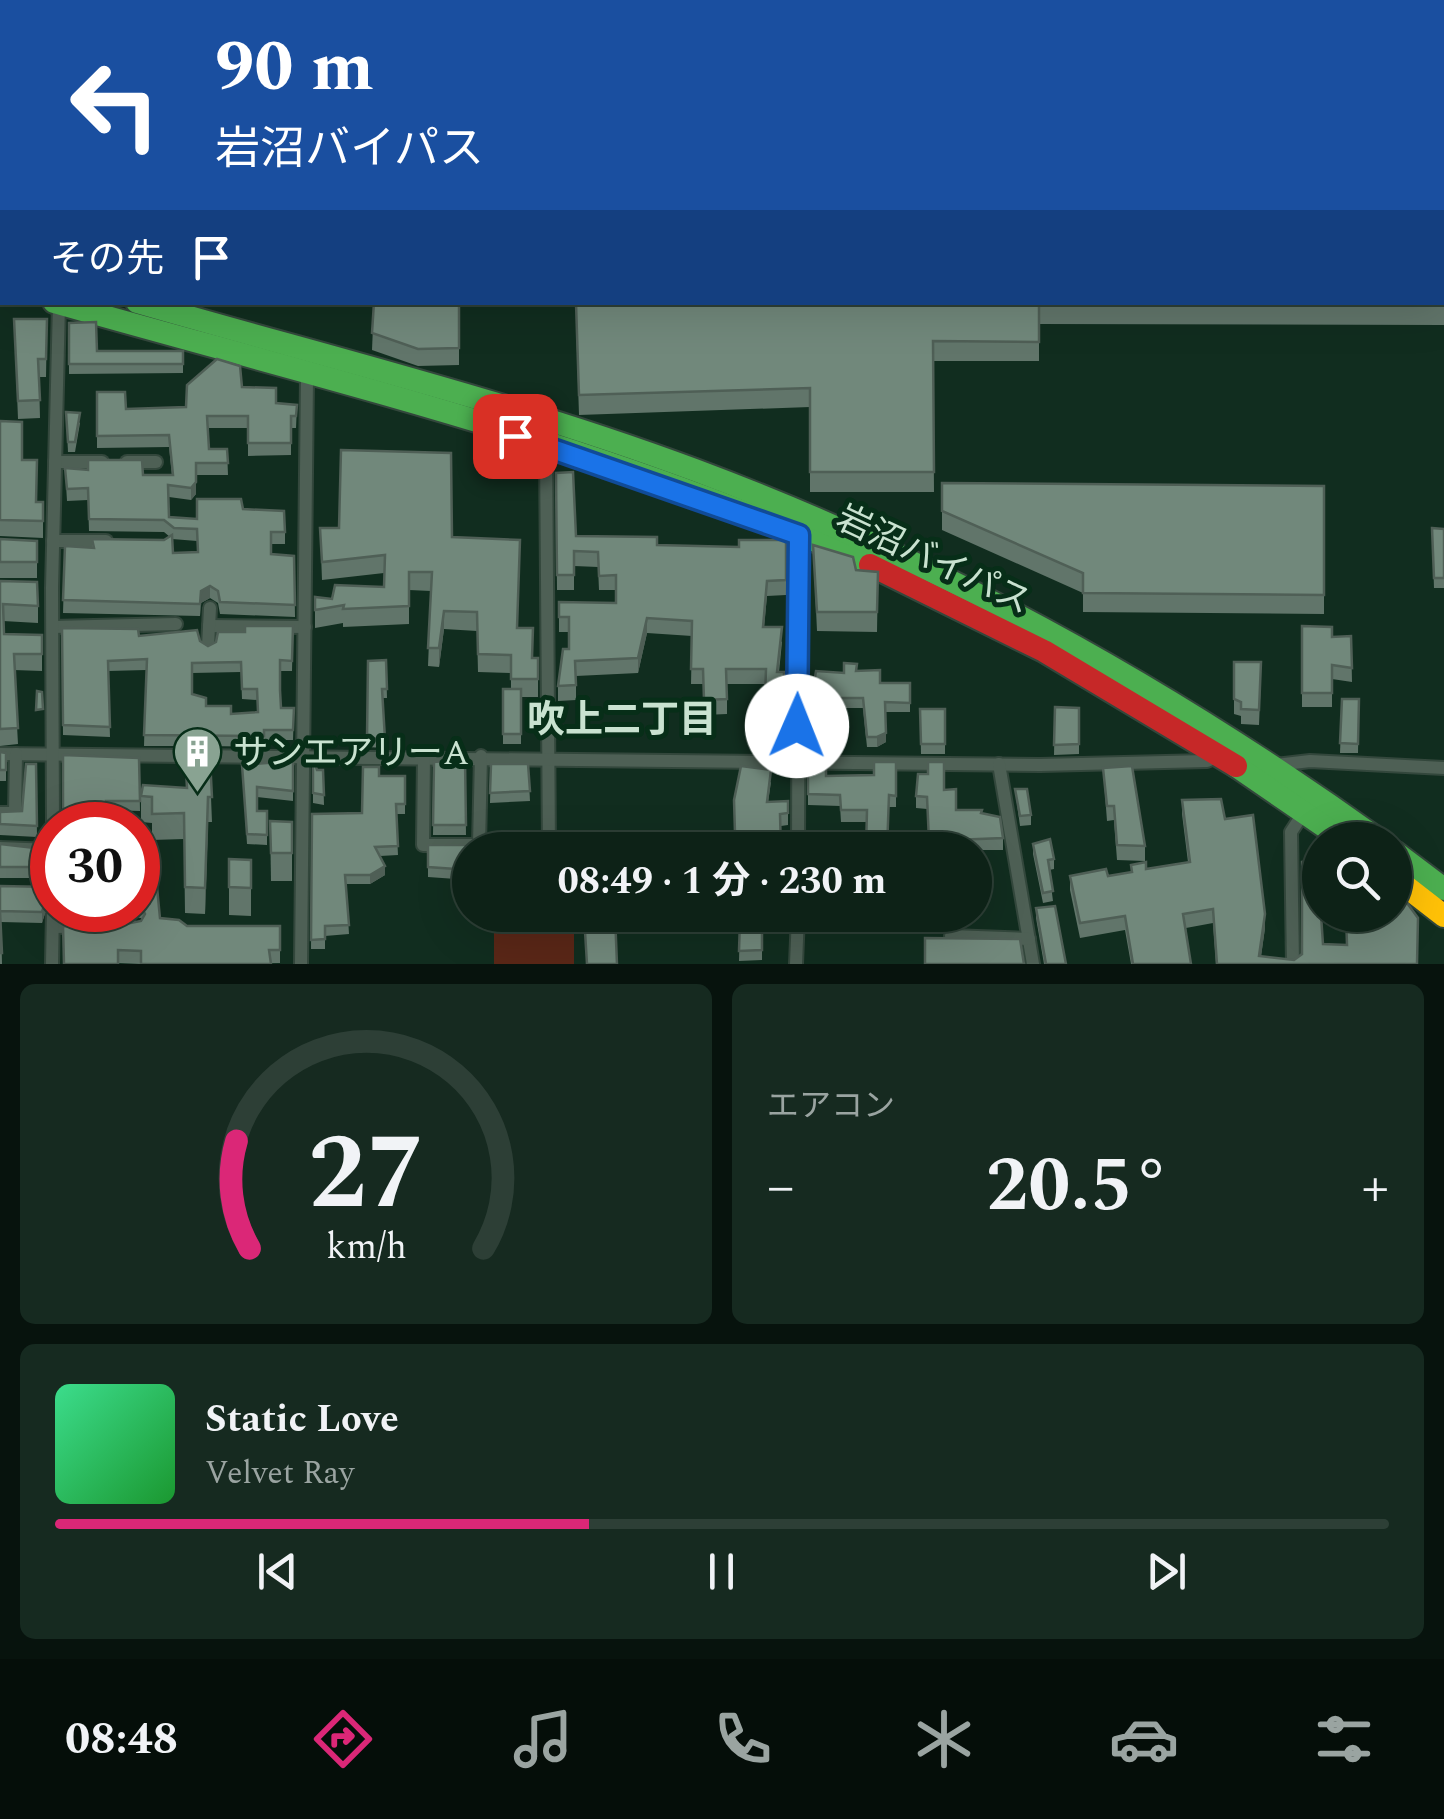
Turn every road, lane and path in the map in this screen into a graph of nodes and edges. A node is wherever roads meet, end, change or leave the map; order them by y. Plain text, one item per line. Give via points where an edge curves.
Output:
1 (56, 305) edge
2 (63, 305) edge
3 (147, 305) edge
4 (307, 376) junction
5 (546, 446) junction
6 (55, 462) junction
7 (156, 462) dead end
8 (799, 535) junction
9 (127, 541) edge
10 (53, 544) junction
11 (36, 548) edge
12 (35, 588) edge
13 (52, 588) junction
14 (210, 608) dead end
15 (176, 624) dead end
16 (210, 626) junction
17 (53, 627) junction
18 (305, 627) junction
19 (208, 646) edge
20 (0, 754) edge
21 (16, 754) junction
22 (54, 754) junction
23 (305, 756) junction
24 (424, 756) junction
25 (481, 756) junction
26 (1221, 756) junction
27 (550, 757) junction
28 (796, 762) junction
29 (999, 764) junction
30 (1274, 765) junction
31 (1444, 768) edge
32 (54, 802) edge
33 (0, 812) edge
34 (1304, 812) junction
35 (1318, 822) edge
36 (1353, 822) edge
37 (549, 832) edge
38 (798, 832) edge
39 (0, 848) edge
40 (30, 849) edge
41 (1412, 865) edge
42 (1444, 890) edge
43 (1412, 891) edge
44 (1444, 916) edge
45 (283, 929) edge
46 (302, 929) junction
47 (52, 932) edge
48 (797, 932) edge
49 (951, 936) edge
50 (1029, 939) junction
51 (52, 964) edge
52 (301, 964) edge
53 (796, 964) edge
54 (1034, 964) edge
55 (1293, 964) edge

1 - 6 street
2 - 4 highway, 岩沼バイパス
3 - 30 highway, 岩沼バイパス via 589,433 822,521 1034,623
4 - 5 highway, 岩沼バイパス
4 - 18 street
5 - 8 highway, 岩沼バイパス
5 - 27 street
6 - 7 street
6 - 10 street
8 - 26 highway, 岩沼バイパス via 1067,662
8 - 28 street
9 - 10 street
10 - 11 street
10 - 13 street
12 - 13 street
13 - 17 street
14 - 16 street
15 - 17 street
16 - 18 street
16 - 19 street
17 - 22 street
18 - 23 street
20 - 21 street
21 - 22 street
21 - 33 street via 15,812
22 - 23 street
22 - 32 street
23 - 24 street
23 - 46 street
24 - 25 street
24 - 25 street via 423,845 479,845
25 - 27 street
26 - 29 street
26 - 34 highway, 岩沼バイパス
27 - 28 street
27 - 37 street
28 - 29 street
28 - 38 street
29 - 50 street
30 - 31 street
30 - 36 highway, 岩沼バイパス
34 - 35 highway, 岩沼バイパス
34 - 55 street via 1291,832
39 - 40 street
41 - 42 highway
43 - 44 highway
45 - 46 street
46 - 52 street
47 - 51 street
48 - 53 street
49 - 50 street
50 - 54 street

